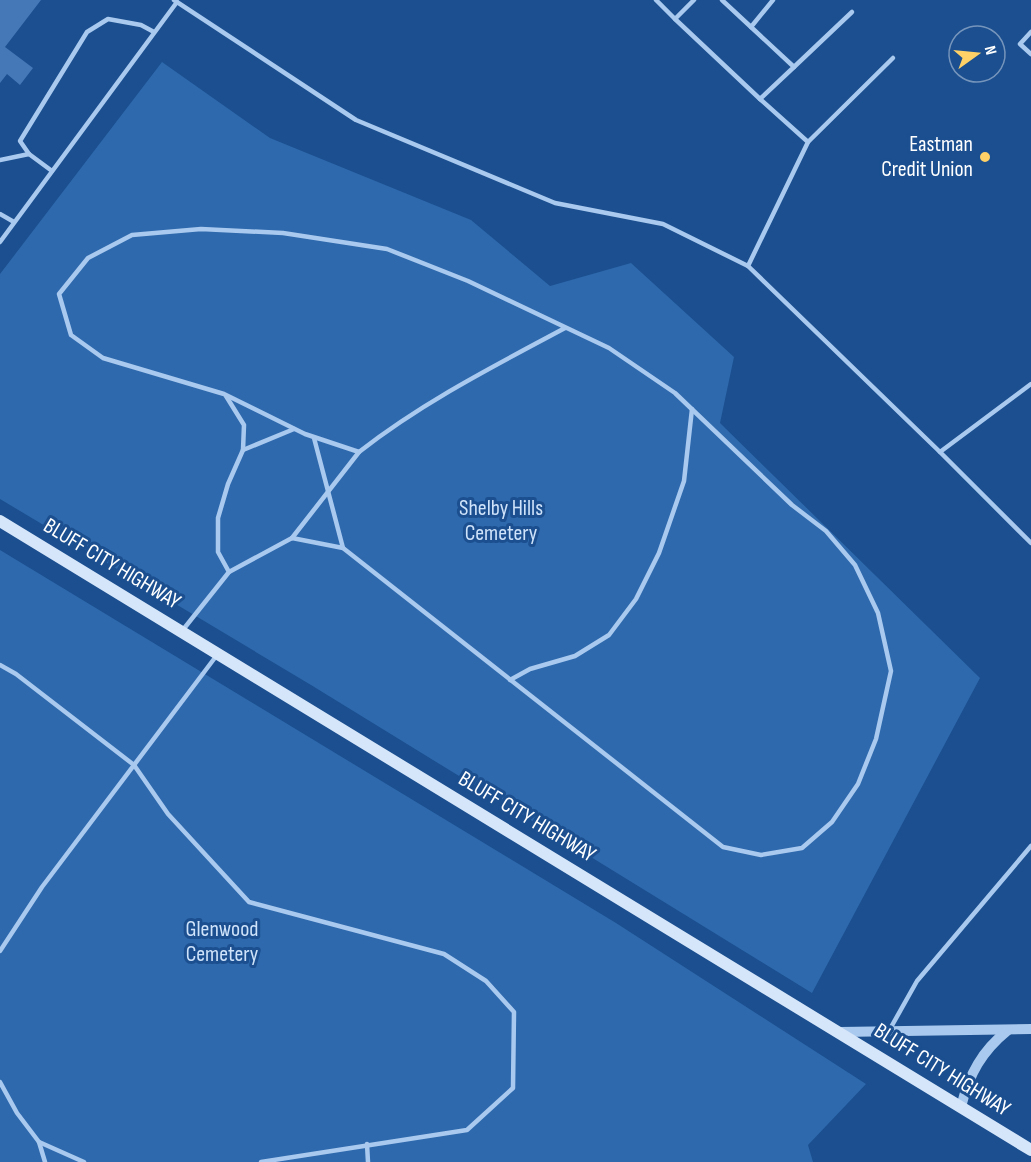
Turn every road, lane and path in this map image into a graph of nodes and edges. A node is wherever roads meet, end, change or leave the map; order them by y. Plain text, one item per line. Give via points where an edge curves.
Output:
1 (656, 0) edge
2 (694, 0) edge
3 (722, 0) edge
4 (773, 0) edge
5 (175, 1) edge
6 (852, 12) dead end
7 (675, 19) junction
8 (751, 27) junction
9 (154, 32) junction
10 (1031, 32) edge
11 (1031, 54) edge
12 (893, 58) dead end
13 (794, 68) junction
14 (760, 99) junction
15 (808, 142) junction
16 (29, 154) junction
17 (0, 160) edge
18 (52, 171) junction
19 (0, 213) edge
20 (14, 222) junction
21 (0, 242) edge
22 (748, 266) junction
23 (565, 328) junction
24 (1031, 384) edge
25 (224, 394) junction
26 (692, 409) junction
27 (294, 429) junction
28 (314, 438) junction
29 (243, 450) junction
30 (359, 452) junction
31 (940, 452) junction
32 (329, 491) junction
33 (0, 521) edge
34 (292, 538) junction
35 (1031, 543) edge
36 (343, 548) junction
37 (229, 572) junction
38 (182, 631) junction
39 (218, 653) junction
40 (0, 665) edge
41 (510, 680) junction
42 (134, 765) junction
43 (1031, 846) edge
44 (0, 951) edge
45 (1031, 1029) edge
46 (1009, 1030) junction
47 (889, 1031) junction
48 (840, 1032) junction
49 (0, 1082) edge
50 (962, 1107) junction
51 (39, 1142) junction
52 (367, 1144) junction
53 (1031, 1150) edge
54 (45, 1162) edge
55 (84, 1162) edge
56 (261, 1162) edge
57 (368, 1162) edge

1 - 7 lane
2 - 7 lane
3 - 8 lane
4 - 8 lane
5 - 9 lane
5 - 22 lane via 356,120 555,203 663,224
6 - 13 lane
7 - 14 lane
8 - 13 lane
9 - 16 lane via 141,25 108,19 87,32 20,141
9 - 18 lane
10 - 11 lane via 1020,45
12 - 15 lane
13 - 14 lane
14 - 15 lane
15 - 22 lane
16 - 17 lane
16 - 18 lane
18 - 20 lane
19 - 20 lane
20 - 21 lane
22 - 31 lane
23 - 25 lane via 468,281 387,249 283,233 201,229 132,235 88,258 59,294 71,335 103,358
23 - 26 lane via 609,348
23 - 30 lane via 459,385
24 - 31 lane
25 - 27 lane
25 - 29 lane via 244,424
26 - 41 lane via 684,481 658,553 636,599 609,635 575,656 530,669
26 - 41 lane via 792,505 826,531 855,565 878,613 891,671 876,739 858,784 832,822 802,848 761,855 723,847
27 - 28 lane
27 - 29 lane
28 - 30 lane
28 - 32 lane
29 - 37 lane via 218,518 218,552
30 - 32 lane
31 - 35 lane
32 - 34 lane
32 - 36 lane
33 - 38 main road, BLUFF CITY HIGHWAY
34 - 36 lane
34 - 37 lane
36 - 41 lane
37 - 38 lane
38 - 39 main road, BLUFF CITY HIGHWAY
39 - 42 lane
39 - 48 main road, BLUFF CITY HIGHWAY
40 - 42 lane
42 - 44 lane via 42,887
42 - 52 lane via 168,814 249,902 444,954 486,981 514,1012 513,1088 467,1130
43 - 47 lane via 917,981
45 - 46 street
46 - 47 street
46 - 50 street via 974,1068
47 - 48 street
48 - 50 main road, BLUFF CITY HIGHWAY
49 - 51 lane
50 - 53 main road, BLUFF CITY HIGHWAY
51 - 54 lane
51 - 55 lane
52 - 56 lane
52 - 57 lane

